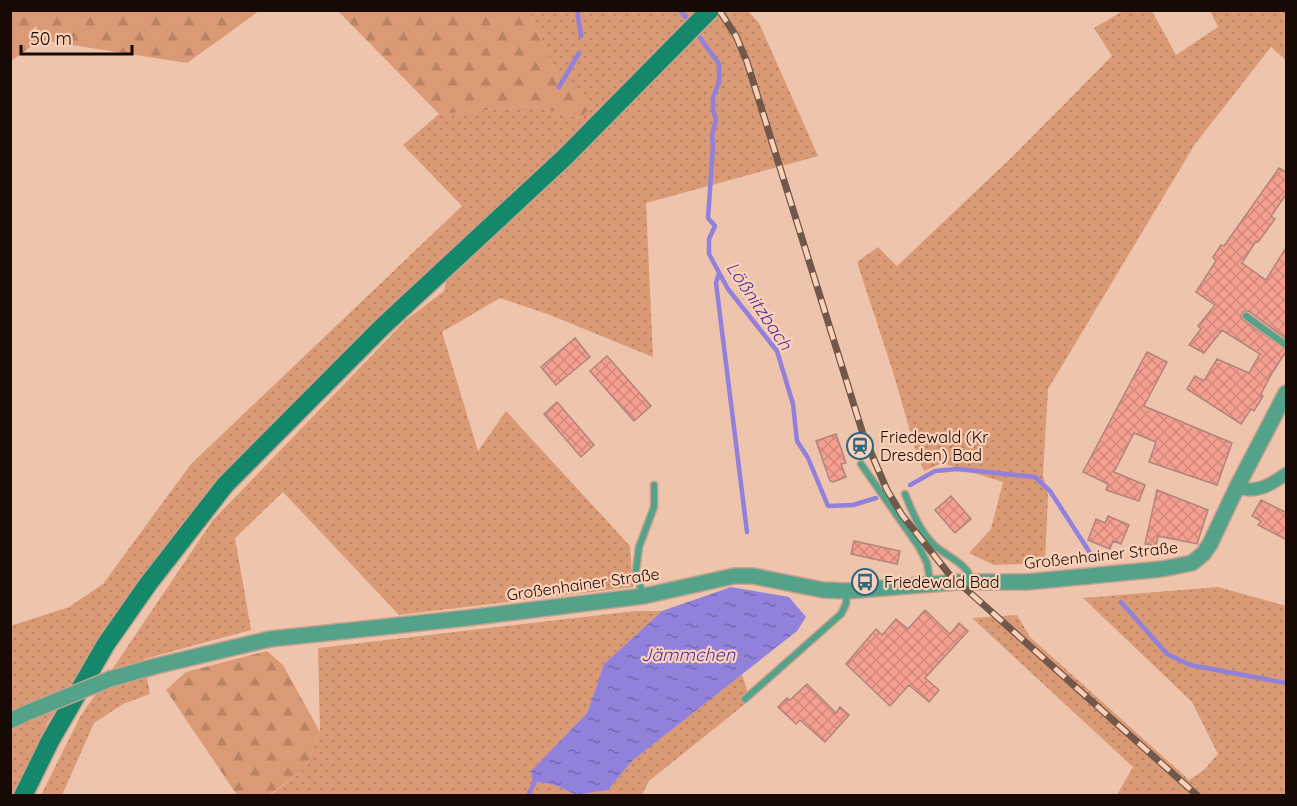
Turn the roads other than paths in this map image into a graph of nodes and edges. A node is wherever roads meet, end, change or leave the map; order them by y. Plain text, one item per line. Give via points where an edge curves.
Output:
1 (710, 10) edge
2 (1246, 316) dead end
3 (1287, 345) edge
4 (1287, 393) edge
5 (861, 465) dead end
6 (1287, 474) edge
7 (654, 485) dead end
8 (1237, 487) junction
9 (905, 494) dead end
10 (972, 582) junction
11 (932, 585) junction
12 (847, 591) junction
13 (644, 596) junction
14 (745, 699) dead end
15 (17, 717) edge
16 (23, 795) edge

1 - 16 main road via 565,157 382,327 225,485 106,644
2 - 3 lane
4 - 8 street, Großenhainer Straße
5 - 11 lane via 919,547
6 - 8 street via 1256,490
7 - 13 lane via 654,507 639,546 636,571
8 - 10 street, Großenhainer Straße via 1210,544 1192,563 1028,582
9 - 10 lane via 925,534 965,567
10 - 11 street, Großenhainer Straße
11 - 12 street, Großenhainer Straße
12 - 13 street, Großenhainer Straße via 823,591 753,576 734,576
12 - 14 lane via 841,614
13 - 15 street, Großenhainer Straße, bridge via 270,639 110,680

